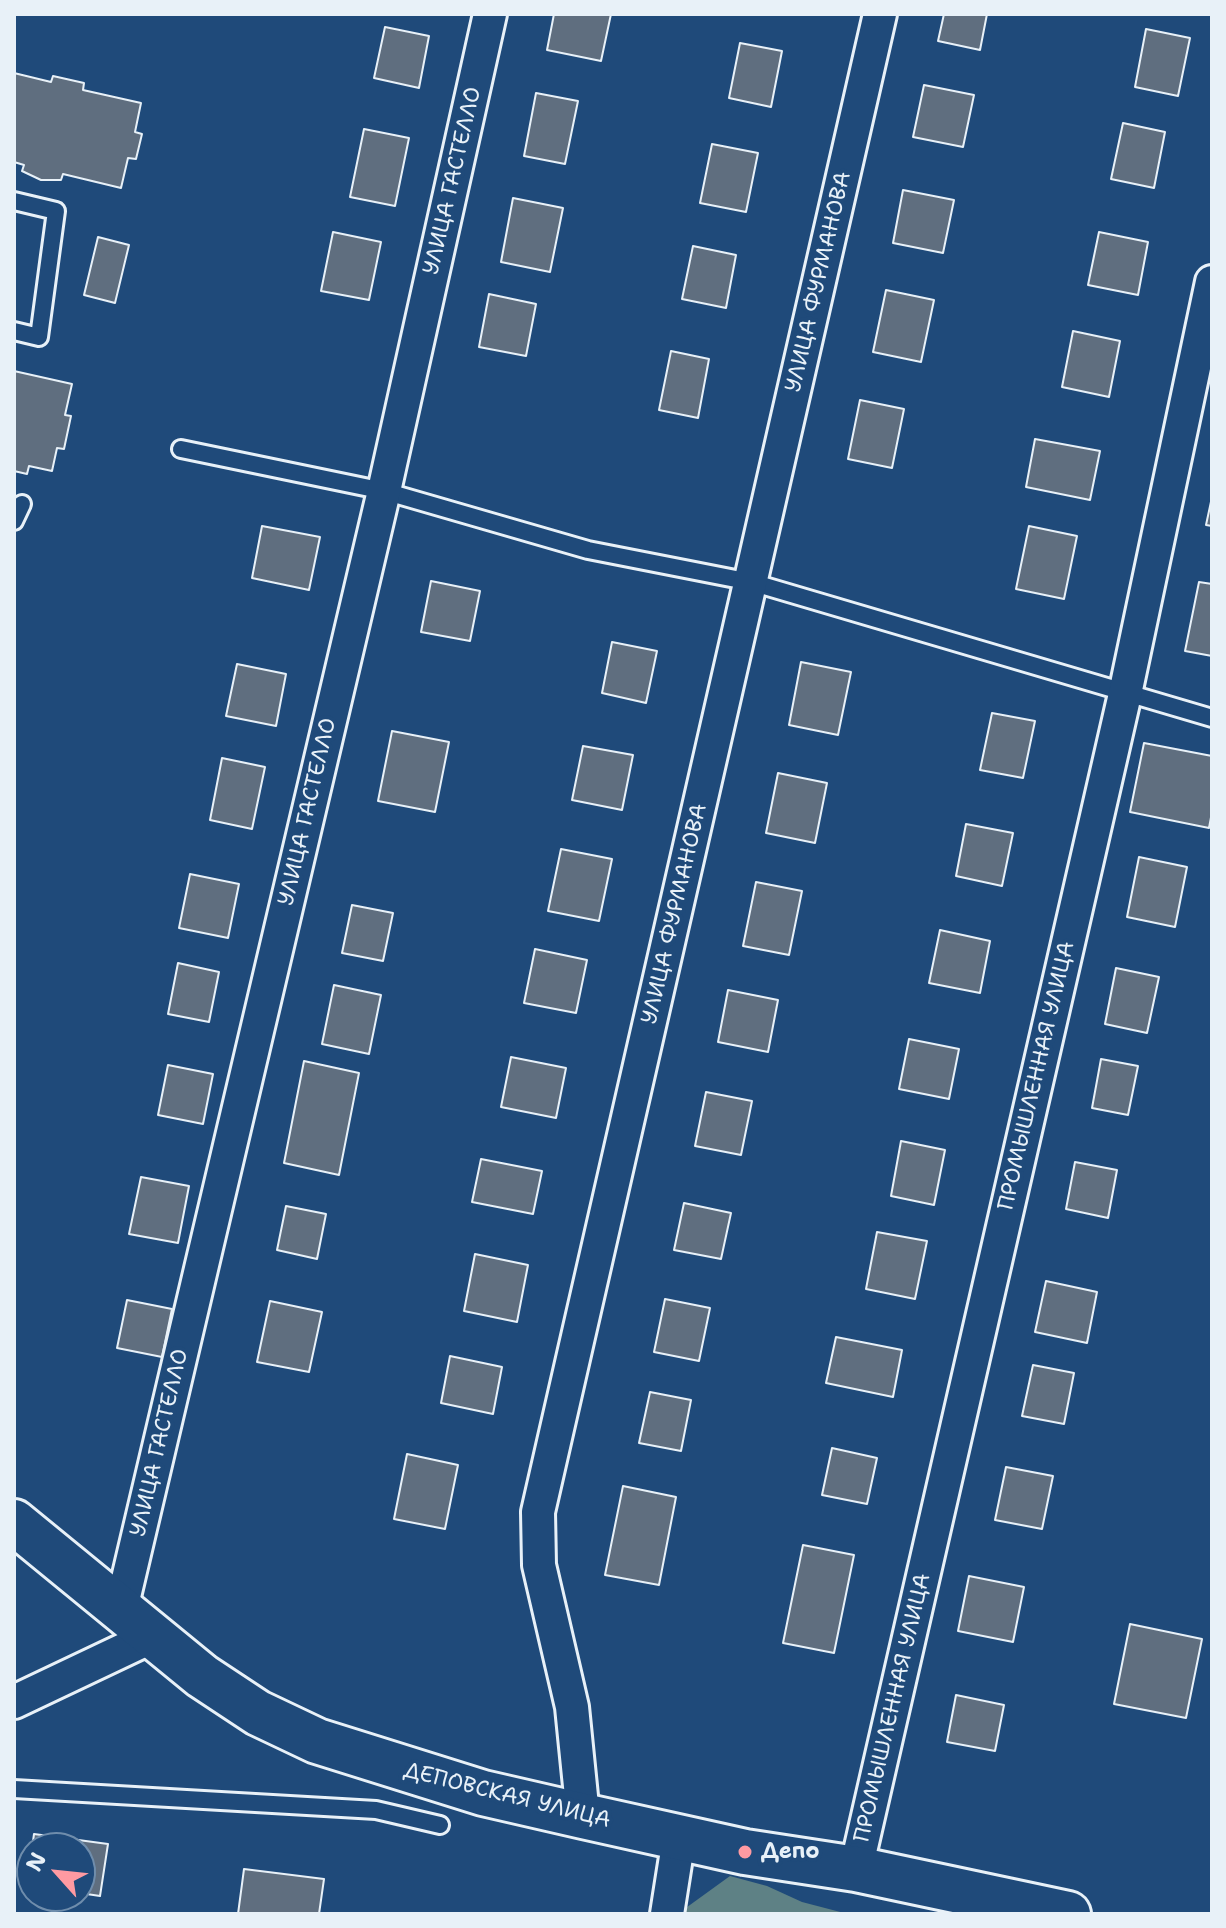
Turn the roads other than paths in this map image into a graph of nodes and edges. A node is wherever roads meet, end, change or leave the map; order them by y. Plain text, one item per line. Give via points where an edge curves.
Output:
1 (490, 14) edge
2 (880, 14) edge
3 (14, 201) edge
4 (1212, 282) edge
5 (14, 331) edge
6 (181, 449) dead end
7 (384, 491) junction
8 (22, 504) dead end
9 (14, 521) edge
10 (751, 582) junction
11 (1125, 694) junction
12 (1212, 718) edge
13 (14, 1522) edge
14 (137, 1622) junction
15 (14, 1702) edge
16 (14, 1789) edge
17 (583, 1816) junction
18 (440, 1825) dead end
19 (679, 1838) junction
20 (856, 1869) junction
21 (667, 1914) edge
22 (1068, 1914) edge

1 - 7 street, УЛИЦА ГАСТЕЛЛО
2 - 10 street, УЛИЦА ФУРМАНОВА
3 - 5 lane via 56,211 39,337
4 - 11 street, ПРОМЫШЛЕННАЯ УЛИЦА
6 - 7 lane
7 - 10 lane via 588,550
7 - 14 street, УЛИЦА ГАСТЕЛЛО
8 - 9 lane
10 - 11 lane
10 - 17 street, УЛИЦА ФУРМАНОВА via 538,1512 539,1565 572,1707
11 - 12 lane
11 - 20 street, ПРОМЫШЛЕННАЯ УЛИЦА
13 - 14 street, ДЕПОВСКАЯ УЛИЦА
14 - 15 street
14 - 17 street, ДЕПОВСКАЯ УЛИЦА via 202,1676 258,1713 317,1741 483,1793
16 - 18 lane via 376,1810
17 - 19 street, ДЕПОВСКАЯ УЛИЦА
19 - 20 street, ДЕПОВСКАЯ УЛИЦА
19 - 21 street
20 - 22 street, ДЕПОВСКАЯ УЛИЦА

